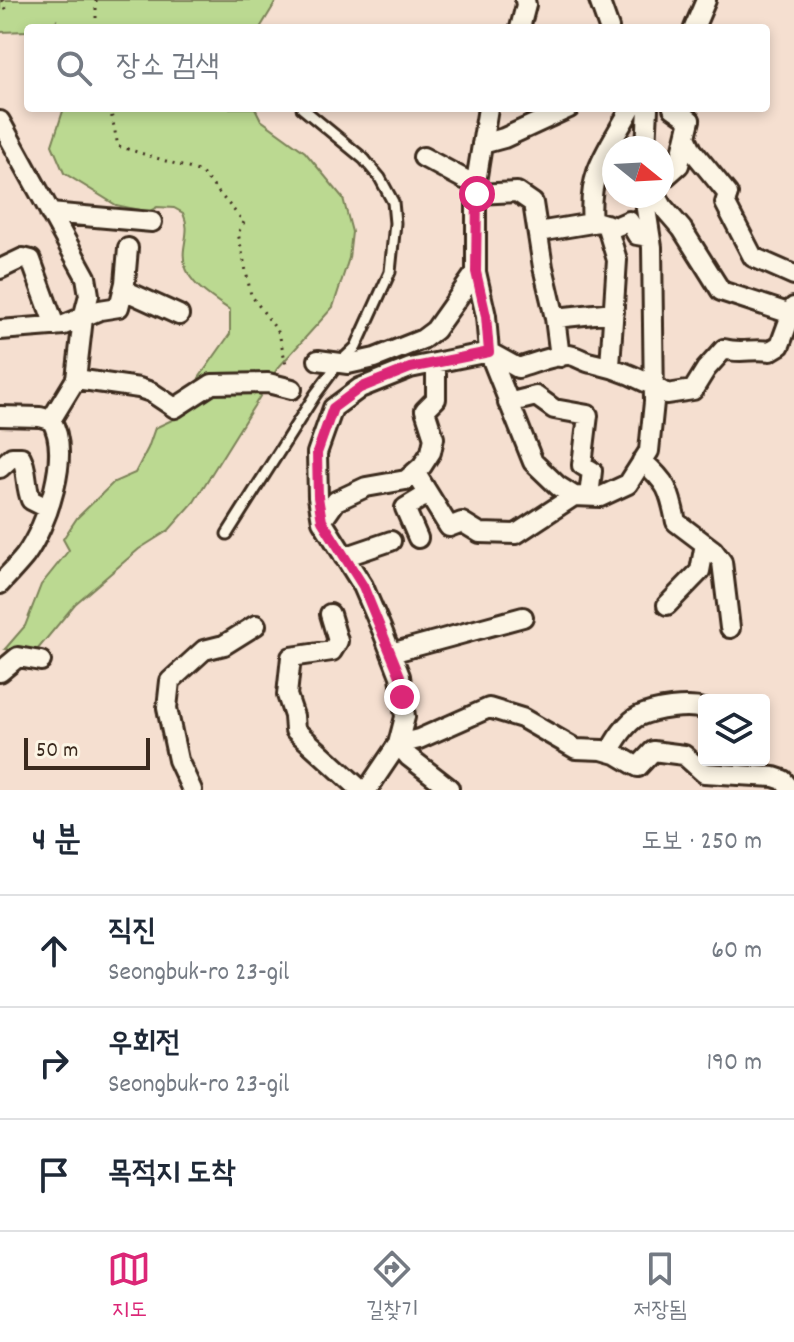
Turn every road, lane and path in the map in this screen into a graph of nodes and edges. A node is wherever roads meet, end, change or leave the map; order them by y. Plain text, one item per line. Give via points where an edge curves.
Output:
1 (2, 0) edge
2 (96, 0) edge
3 (525, 0) edge
4 (599, 0) edge
5 (706, 0) edge
6 (7, 11) dead end
7 (96, 24) edge
8 (521, 24) edge
9 (608, 24) edge
10 (696, 24) edge
11 (111, 112) edge
12 (307, 112) edge
13 (487, 112) edge
14 (560, 112) edge
15 (629, 112) edge
16 (648, 112) edge
17 (679, 112) edge
18 (0, 121) edge
19 (647, 136) edge
20 (687, 139) junction
21 (482, 144) junction
22 (423, 157) dead end
23 (674, 169) edge
24 (477, 188) junction
25 (646, 208) edge
26 (664, 208) edge
27 (50, 213) junction
28 (152, 222) dead end
29 (599, 224) junction
30 (538, 232) junction
31 (650, 237) junction
32 (128, 248) dead end
33 (0, 269) edge
34 (476, 272) junction
35 (794, 275) edge
36 (124, 290) junction
37 (614, 312) junction
38 (793, 312) edge
39 (179, 315) dead end
40 (83, 318) junction
41 (555, 318) junction
42 (55, 326) junction
43 (0, 330) edge
44 (489, 352) junction
45 (560, 357) junction
46 (318, 360) dead end
47 (436, 363) junction
48 (338, 364) junction
49 (610, 366) junction
50 (76, 379) junction
51 (654, 386) junction
52 (292, 389) joint
53 (508, 403) junction
54 (0, 416) edge
55 (51, 420) junction
56 (642, 461) junction
57 (0, 468) edge
58 (415, 472) junction
59 (428, 494) junction
60 (581, 496) junction
61 (47, 508) junction
62 (322, 521) junction
63 (227, 534) dead end
64 (418, 538) dead end
65 (391, 541) dead end
66 (705, 544) junction
67 (344, 557) junction
68 (0, 584) edge
69 (667, 605) dead end
70 (330, 614) dead end
71 (523, 617) dead end
72 (256, 625) dead end
73 (730, 628) dead end
74 (391, 653) junction
75 (41, 661) dead end
76 (0, 672) edge
77 (698, 707) edge
78 (398, 744) junction
79 (610, 752) junction
80 (449, 788) edge
81 (192, 790) edge
82 (364, 790) edge
83 (791, 790) edge

1 - 6 path
2 - 7 path
3 - 8 street
4 - 9 street
5 - 10 street
11 - 52 path via 118,146 201,172 244,222 238,233 251,295 279,333
12 - 48 lane via 364,159 393,202 390,272 356,347
13 - 21 street
14 - 21 street
15 - 29 street via 593,175 590,203
16 - 19 street
17 - 20 street via 690,120
18 - 27 street
20 - 23 street
20 - 35 street via 728,194 725,203 753,257
21 - 24 street
22 - 24 street
24 - 30 street via 517,192 533,203
24 - 34 street
25 - 31 street
26 - 38 street via 721,291
27 - 28 street
27 - 40 street via 86,277 89,295
29 - 30 street
29 - 31 street via 615,227 629,221 637,235
29 - 37 street via 617,260
30 - 41 street
31 - 51 street
32 - 36 street
33 - 42 street via 23,258 31,260
34 - 44 street
34 - 48 street via 423,339 375,358
36 - 39 street
36 - 40 street via 119,307
37 - 41 street
37 - 49 street
38 - 51 street via 780,345 770,351 739,354 724,349 693,390 667,394
40 - 42 street
40 - 50 street
41 - 45 street
42 - 43 street
44 - 45 street via 518,368
44 - 47 street
44 - 53 street
45 - 49 street
46 - 48 street
47 - 58 street via 436,399 425,410 434,438 431,452
47 - 62 street via 360,388 333,408 317,453
48 - 63 lane
49 - 51 street
50 - 52 street via 139,388 175,408 212,384 268,383
50 - 55 street
51 - 56 street via 649,451
53 - 60 street via 533,462 558,486
53 - 60 street via 536,396 554,409 588,415 582,465 592,471
54 - 55 street
55 - 61 street via 58,432 58,474
56 - 60 street via 628,484 600,497
56 - 66 street via 670,491 676,522
57 - 61 street via 12,457 21,457 31,500
58 - 59 street
58 - 62 street via 406,480 366,487 336,501
59 - 60 street via 449,527 462,522 480,533 516,534
59 - 64 street via 405,508
61 - 68 street via 26,554
62 - 67 street
65 - 67 street
66 - 69 street via 700,571
66 - 73 street via 722,562
67 - 74 street via 363,586
70 - 82 street via 338,641 332,651 291,657 287,695 295,730
71 - 74 street
72 - 81 street via 224,645 204,650 170,681 167,708 178,760
74 - 78 street via 405,717
75 - 76 street via 18,657
77 - 79 street via 636,717
78 - 79 street via 489,708 522,718 576,749
78 - 80 street
78 - 82 street
79 - 83 street via 638,767 653,751 684,755 704,773 774,777

